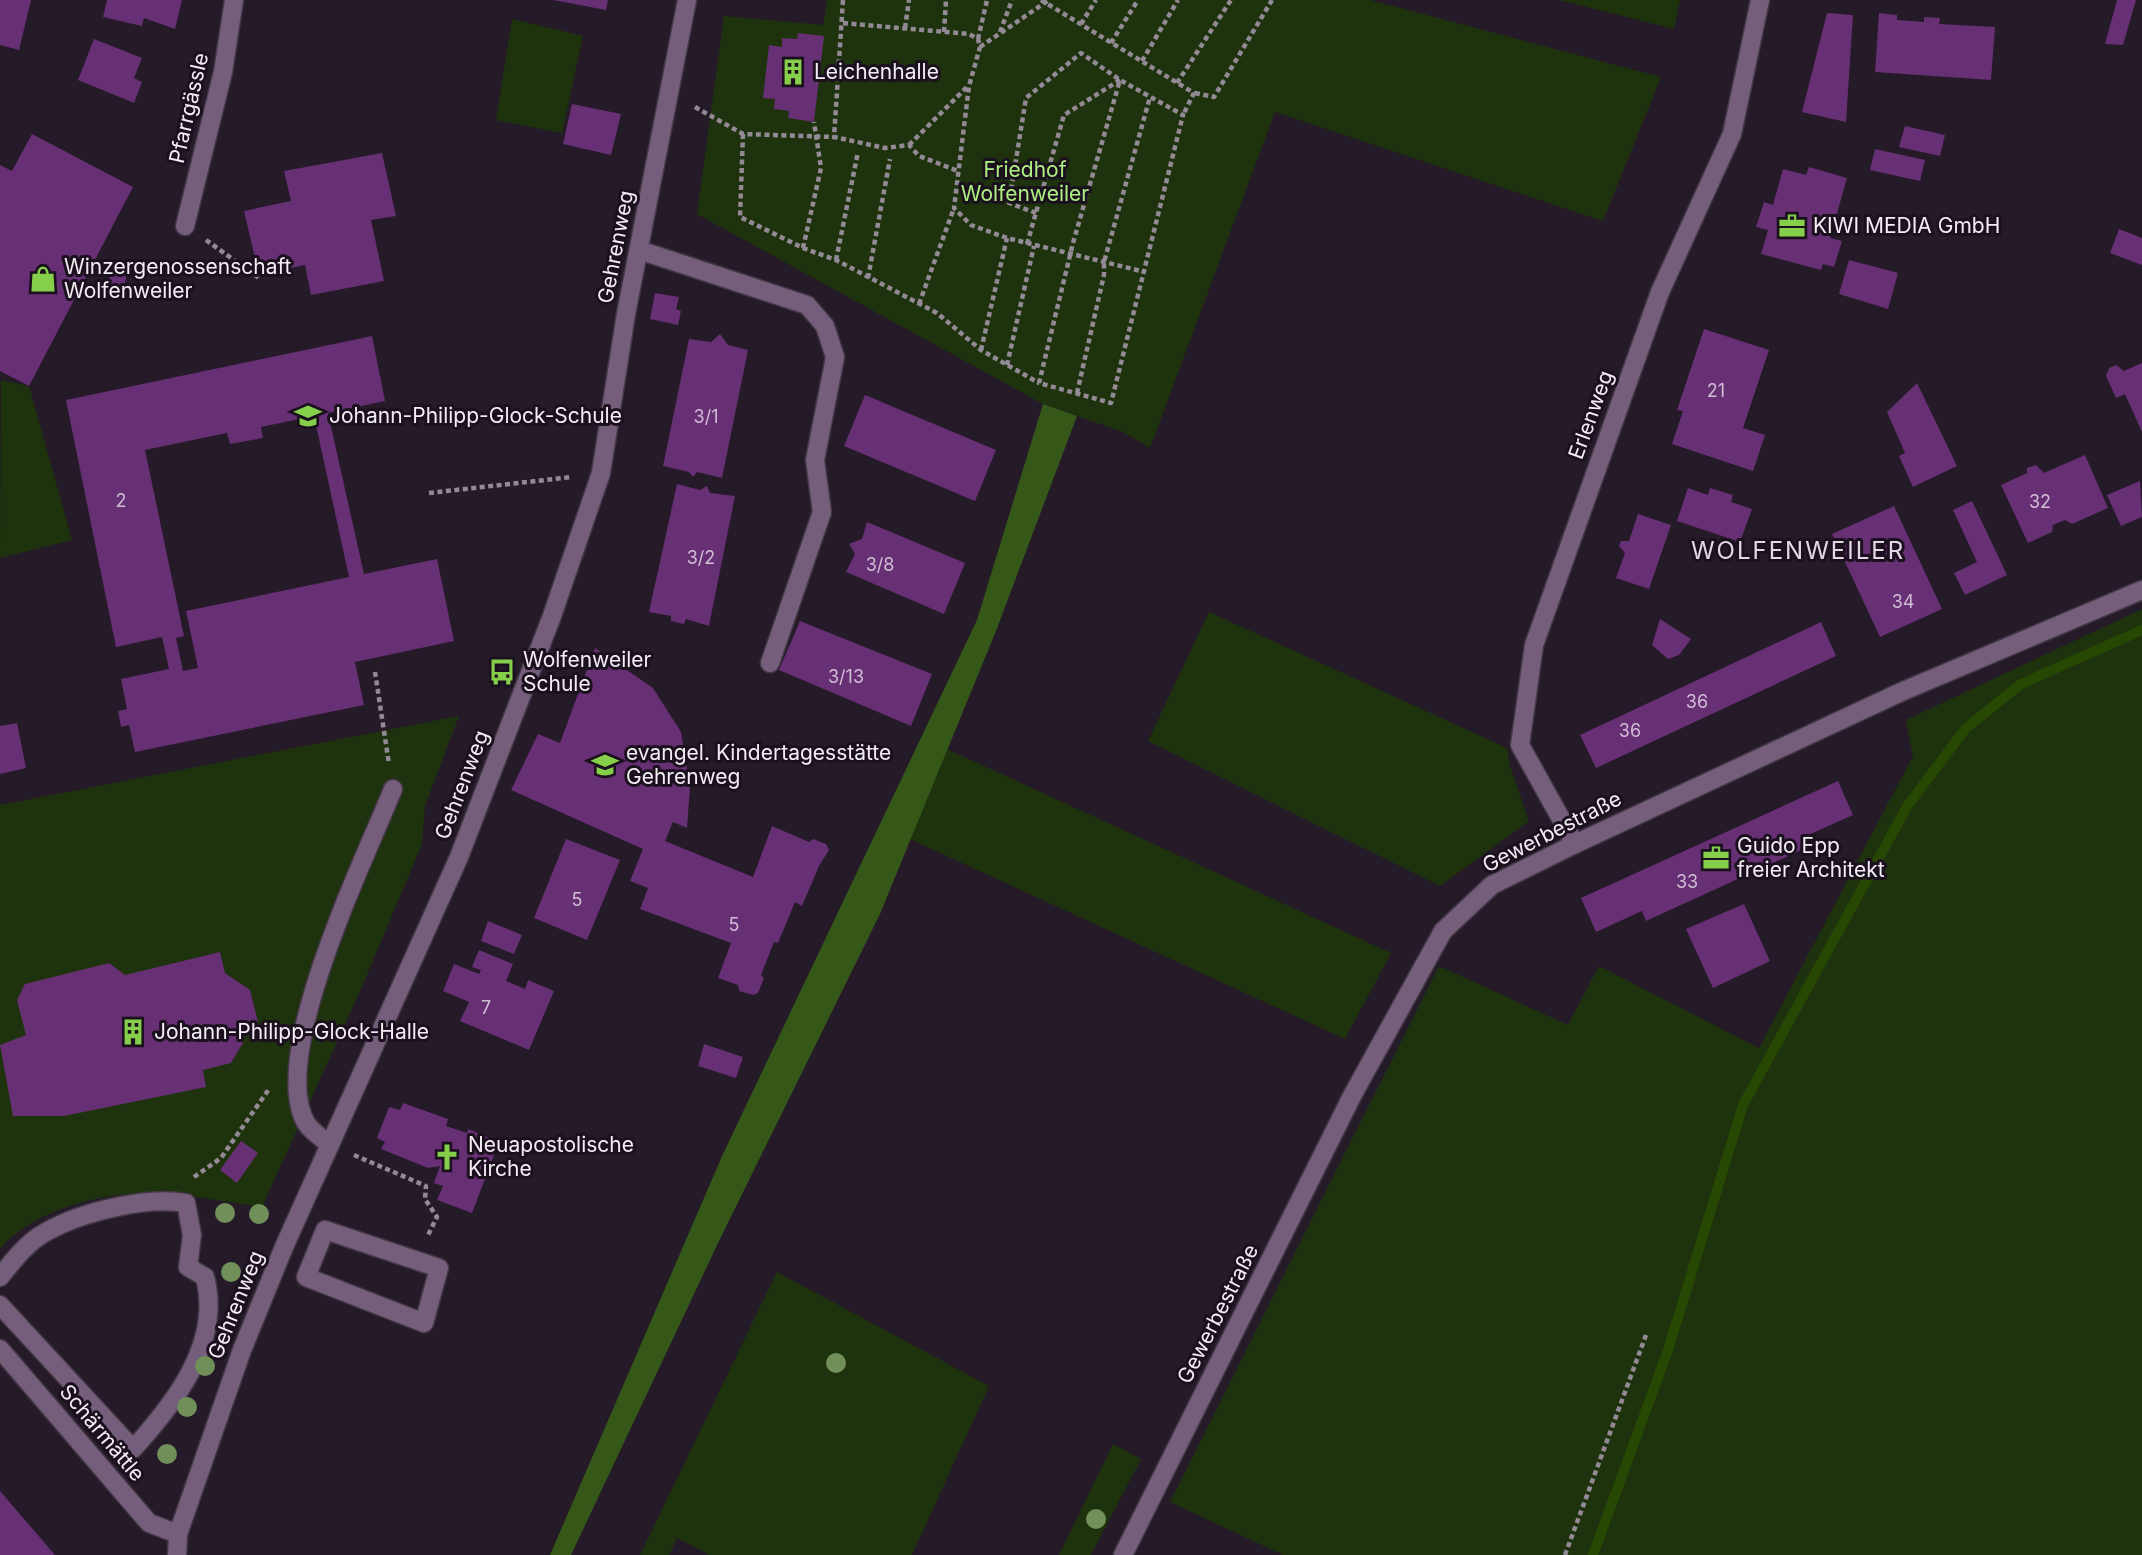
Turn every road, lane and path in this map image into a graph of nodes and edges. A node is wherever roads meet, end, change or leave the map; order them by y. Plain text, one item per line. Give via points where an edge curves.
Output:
1 (234, 0) edge
2 (687, 0) edge
3 (843, 0) edge
4 (909, 0) edge
5 (946, 0) edge
6 (987, 0) edge
7 (1012, 0) edge
8 (1041, 0) edge
9 (1096, 0) edge
10 (1138, 0) edge
11 (1178, 0) edge
12 (1231, 0) edge
13 (1272, 0) edge
14 (1760, 0) edge
15 (1048, 2) edge
16 (843, 23) junction
17 (1081, 24) junction
18 (905, 28) junction
19 (944, 32) junction
20 (999, 33) junction
21 (978, 39) junction
22 (1111, 43) junction
23 (981, 47) junction
24 (1142, 61) junction
25 (1120, 80) junction
26 (1177, 83) junction
27 (969, 86) junction
28 (1195, 93) junction
29 (668, 96) junction
30 (1150, 97) junction
31 (1183, 115) junction
32 (814, 121) dead end
33 (743, 134) junction
34 (816, 137) junction
35 (834, 137) junction
36 (909, 145) junction
37 (859, 152) dead end
38 (890, 159) dead end
39 (959, 171) junction
40 (954, 208) junction
41 (1036, 213) junction
42 (186, 226) joint
43 (1007, 238) junction
44 (1027, 244) junction
45 (1034, 246) junction
46 (803, 248) junction
47 (639, 250) junction
48 (1070, 255) junction
49 (836, 260) junction
50 (1104, 262) junction
51 (1145, 272) junction
52 (259, 275) dead end
53 (868, 278) junction
54 (919, 304) junction
55 (981, 350) junction
56 (1007, 365) junction
57 (1039, 383) junction
58 (1077, 393) junction
59 (601, 473) junction
60 (429, 493) dead end
61 (2142, 590) edge
62 (770, 663) dead end
63 (375, 672) dead end
64 (393, 789) joint
65 (1575, 844) junction
66 (296, 1080) junction
67 (330, 1144) junction
68 (162, 1199) junction
69 (416, 1262) junction
70 (0, 1277) edge
71 (0, 1305) edge
72 (1646, 1335) dead end
73 (0, 1349) edge
74 (178, 1534) junction
75 (177, 1555) edge
76 (1122, 1555) edge
77 (1565, 1555) edge

1 - 42 street, Pfarrgässle via 223,72
2 - 29 street, Gehrenweg
3 - 16 path
4 - 18 path
5 - 19 path
6 - 21 path
7 - 20 path
8 - 15 path
9 - 17 path
10 - 22 path
11 - 24 path
12 - 26 path
13 - 28 path via 1214,97
14 - 65 street, Erlenweg via 1732,134 1660,292 1534,645 1520,746
15 - 17 path
15 - 20 path
16 - 18 path
16 - 35 path
17 - 22 path
18 - 19 path
19 - 21 path
20 - 23 path
21 - 23 path
22 - 24 path
23 - 27 path
24 - 26 path
25 - 30 path
25 - 41 path via 1064,115
25 - 41 path via 1081,53 1026,98 1009,203
25 - 48 path
26 - 28 path
27 - 36 path
27 - 39 path
28 - 31 path
29 - 33 path
29 - 47 street, Gehrenweg
30 - 31 path
30 - 50 path
31 - 51 path
32 - 34 path
33 - 34 path
33 - 46 path via 740,217
34 - 35 path
34 - 46 path via 821,168
35 - 36 path via 885,148
36 - 39 path via 919,156
37 - 49 path
38 - 53 path
39 - 40 path
40 - 43 path via 971,225
40 - 54 path
41 - 44 path
42 - 52 path
43 - 44 path
43 - 55 path
44 - 45 path
45 - 48 path
45 - 56 path
46 - 49 path
47 - 59 street, Gehrenweg
47 - 62 street via 807,305 825,326 835,357 815,460 822,512
48 - 50 path
48 - 57 path
49 - 53 path
50 - 51 path
50 - 58 path
51 - 58 path via 1111,403
53 - 54 path
54 - 55 path
55 - 56 path
56 - 57 path
57 - 58 path
59 - 60 path
59 - 67 street, Gehrenweg via 552,616 458,857
61 - 65 street, Gewerbestraße via 1901,692
63 - 64 path
64 - 66 street via 313,988
65 - 76 street, Gewerbestraße via 1492,885 1443,931 1352,1096
66 - 67 street via 306,1124
66 - 68 path via 270,1088 221,1158
67 - 69 path via 426,1186 425,1199 437,1217
67 - 74 street, Gehrenweg via 242,1350
68 - 70 street via 88,1215 44,1232
68 - 71 street via 186,1203 192,1235 188,1267 205,1277 208,1290 207,1337 159,1420 132,1449
69 - 69 street via 325,1230 306,1277 424,1323 439,1268
72 - 77 path
73 - 74 street, Schärmättle via 149,1523
74 - 75 street, Gehrenweg

